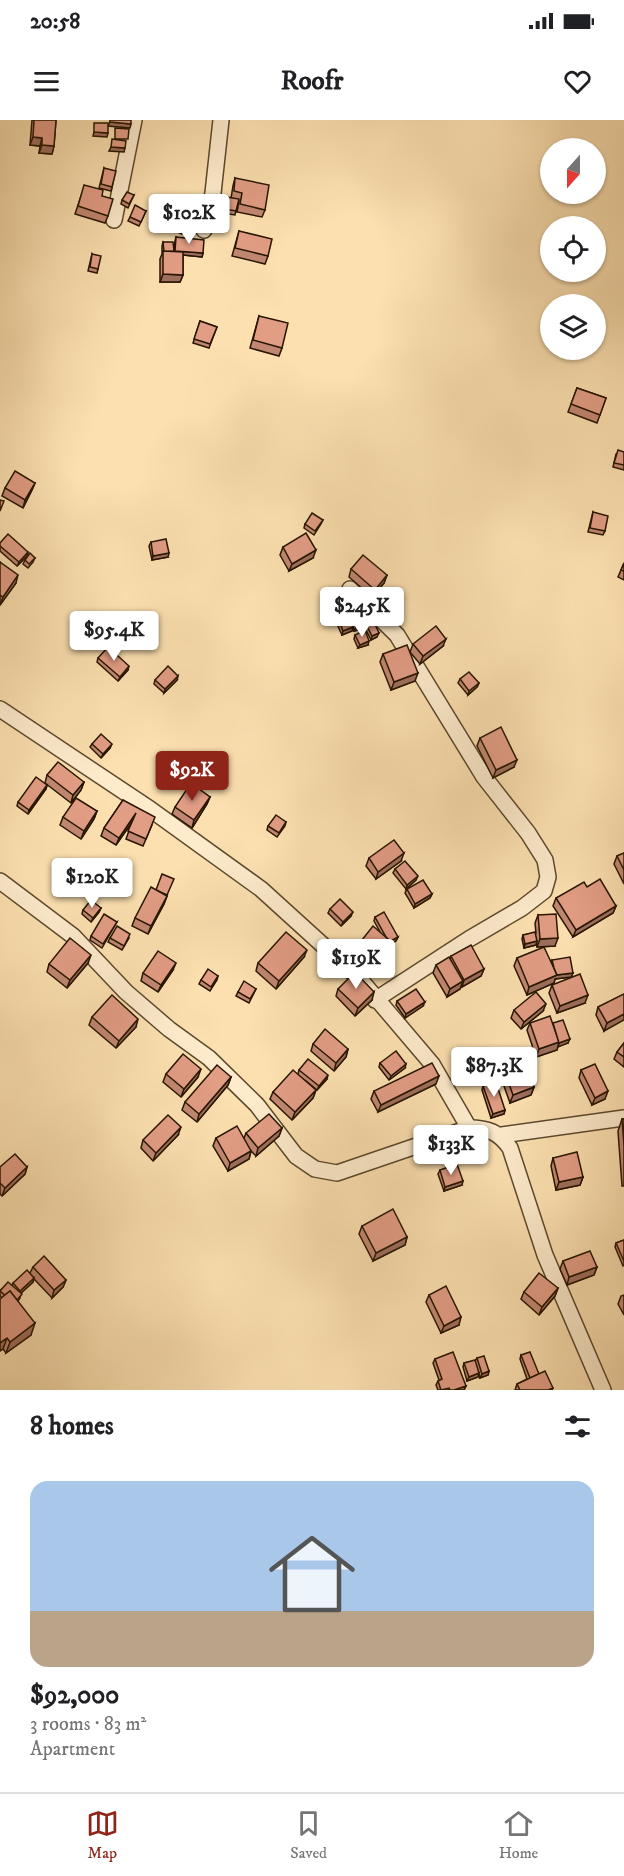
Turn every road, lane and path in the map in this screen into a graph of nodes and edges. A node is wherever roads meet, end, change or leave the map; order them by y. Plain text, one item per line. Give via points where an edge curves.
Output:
1 (134, 120) edge
2 (221, 120) edge
3 (114, 220) dead end
4 (204, 230) dead end
5 (350, 588) dead end
6 (0, 709) edge
7 (0, 880) edge
8 (375, 1000) junction
9 (624, 1118) edge
10 (469, 1128) junction
11 (502, 1135) junction
12 (603, 1390) edge

1 - 3 street
2 - 4 street via 213,193
5 - 8 street via 397,635 484,777 545,860 548,877 544,891 522,908
6 - 8 street via 261,889 359,978
7 - 10 street via 73,936 126,992 209,1058 257,1105 296,1156 315,1169 337,1173
8 - 10 street via 432,1064
9 - 11 street
10 - 11 street via 485,1128
11 - 12 street via 510,1148 545,1255

